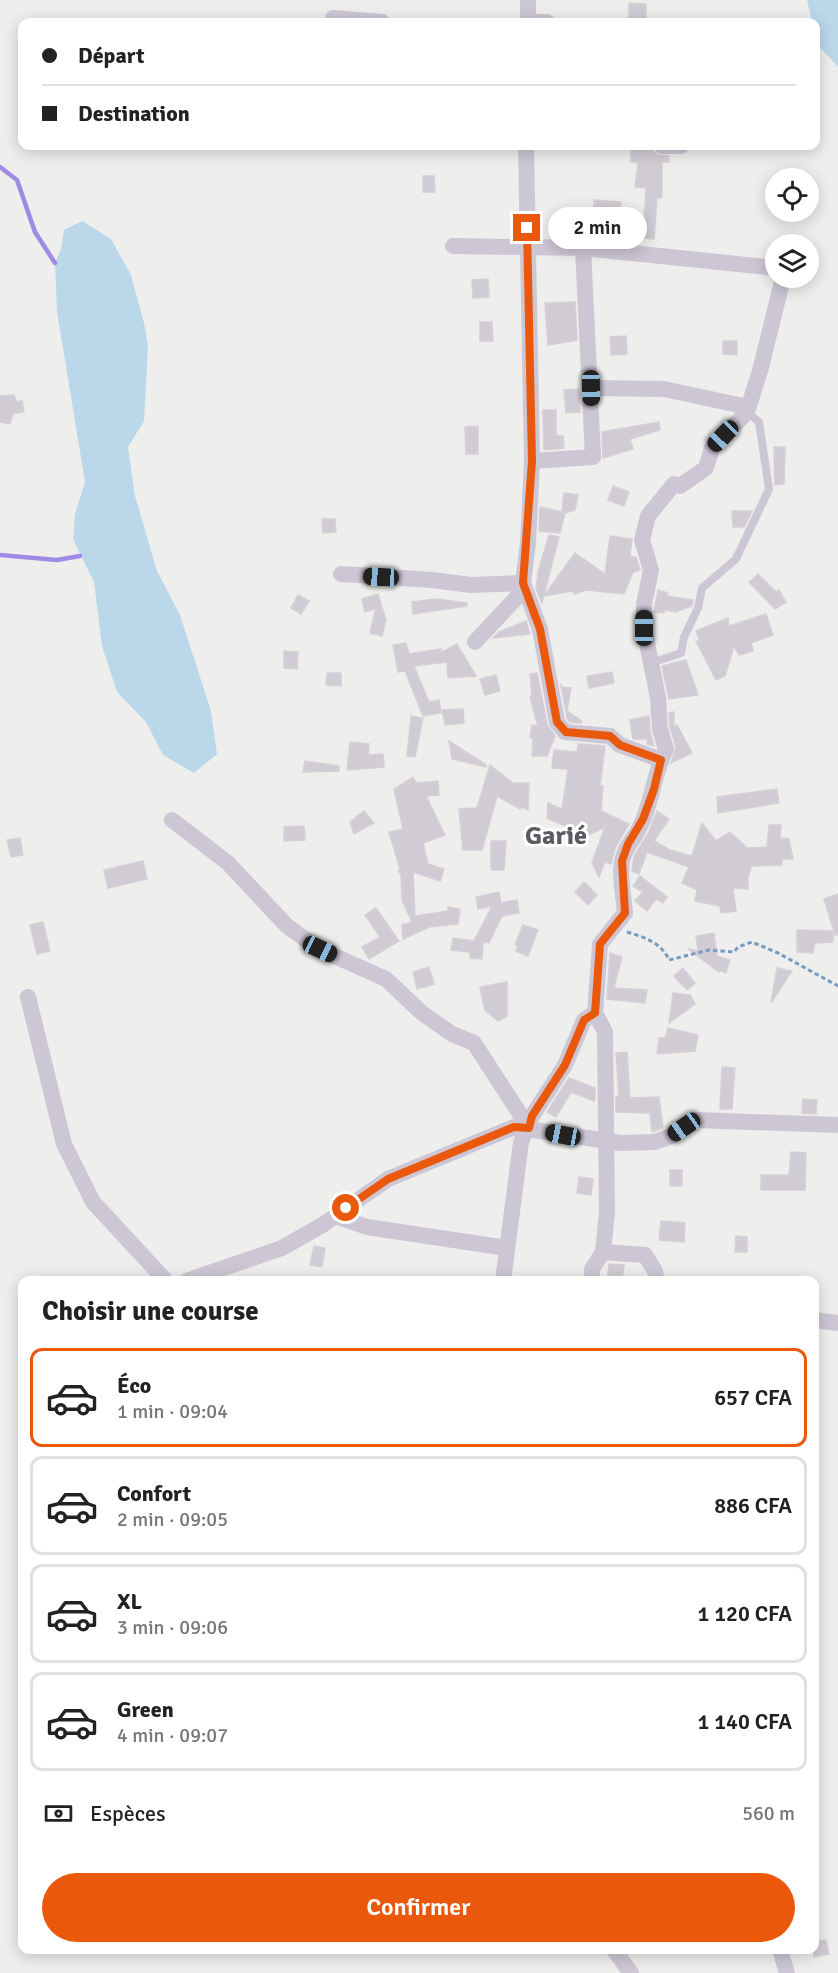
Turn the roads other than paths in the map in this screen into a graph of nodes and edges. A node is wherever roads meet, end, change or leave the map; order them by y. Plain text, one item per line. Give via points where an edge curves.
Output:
1 (528, 0) edge
2 (528, 18) edge
3 (526, 150) edge
4 (453, 246) dead end
5 (527, 247) junction
6 (583, 248) junction
7 (765, 267) edge
8 (780, 288) edge
9 (591, 388) junction
10 (748, 409) junction
11 (532, 461) junction
12 (341, 574) dead end
13 (523, 583) junction
14 (474, 642) dead end
15 (651, 663) junction
16 (661, 760) junction
17 (172, 820) dead end
18 (28, 997) dead end
19 (595, 1013) junction
20 (838, 1125) edge
21 (529, 1128) junction
22 (606, 1142) junction
23 (335, 1216) junction
24 (507, 1248) junction
25 (603, 1252) junction
26 (161, 1276) edge
27 (201, 1276) edge
28 (504, 1276) edge
29 (592, 1276) edge
30 (656, 1276) edge
31 (819, 1321) edge
32 (838, 1323) edge
33 (617, 1954) edge
34 (781, 1954) edge
35 (631, 1973) edge
36 (787, 1973) edge

1 - 2 street
3 - 5 street
4 - 5 street
5 - 6 street
5 - 11 street
6 - 7 street
6 - 9 street
8 - 10 street
9 - 10 street via 664,389
9 - 11 street via 593,457
10 - 15 street via 711,448 706,468 680,486 674,484 648,516 642,540 651,570 644,604
10 - 15 lane via 759,422 769,489 736,559 702,588 681,653
11 - 13 street
12 - 13 street via 471,585
13 - 14 street via 511,605
13 - 16 street via 540,629 557,722 566,732 610,736 620,745
15 - 16 street via 666,749
16 - 19 street via 643,819 622,861 625,913 600,944
17 - 21 street via 228,863 287,926 320,949 386,979 422,1013 452,1034 474,1043
18 - 26 street via 64,1144 93,1202
19 - 21 street via 584,1020 565,1065 532,1116
19 - 22 street via 605,1032
20 - 22 street via 695,1120 655,1142
21 - 22 street
21 - 23 street via 514,1127 388,1179
21 - 24 street via 521,1143
22 - 25 street
23 - 24 street via 367,1227
23 - 27 street via 282,1248
24 - 28 street
25 - 29 street
25 - 30 street via 645,1255
31 - 32 street
33 - 35 street
34 - 36 street

